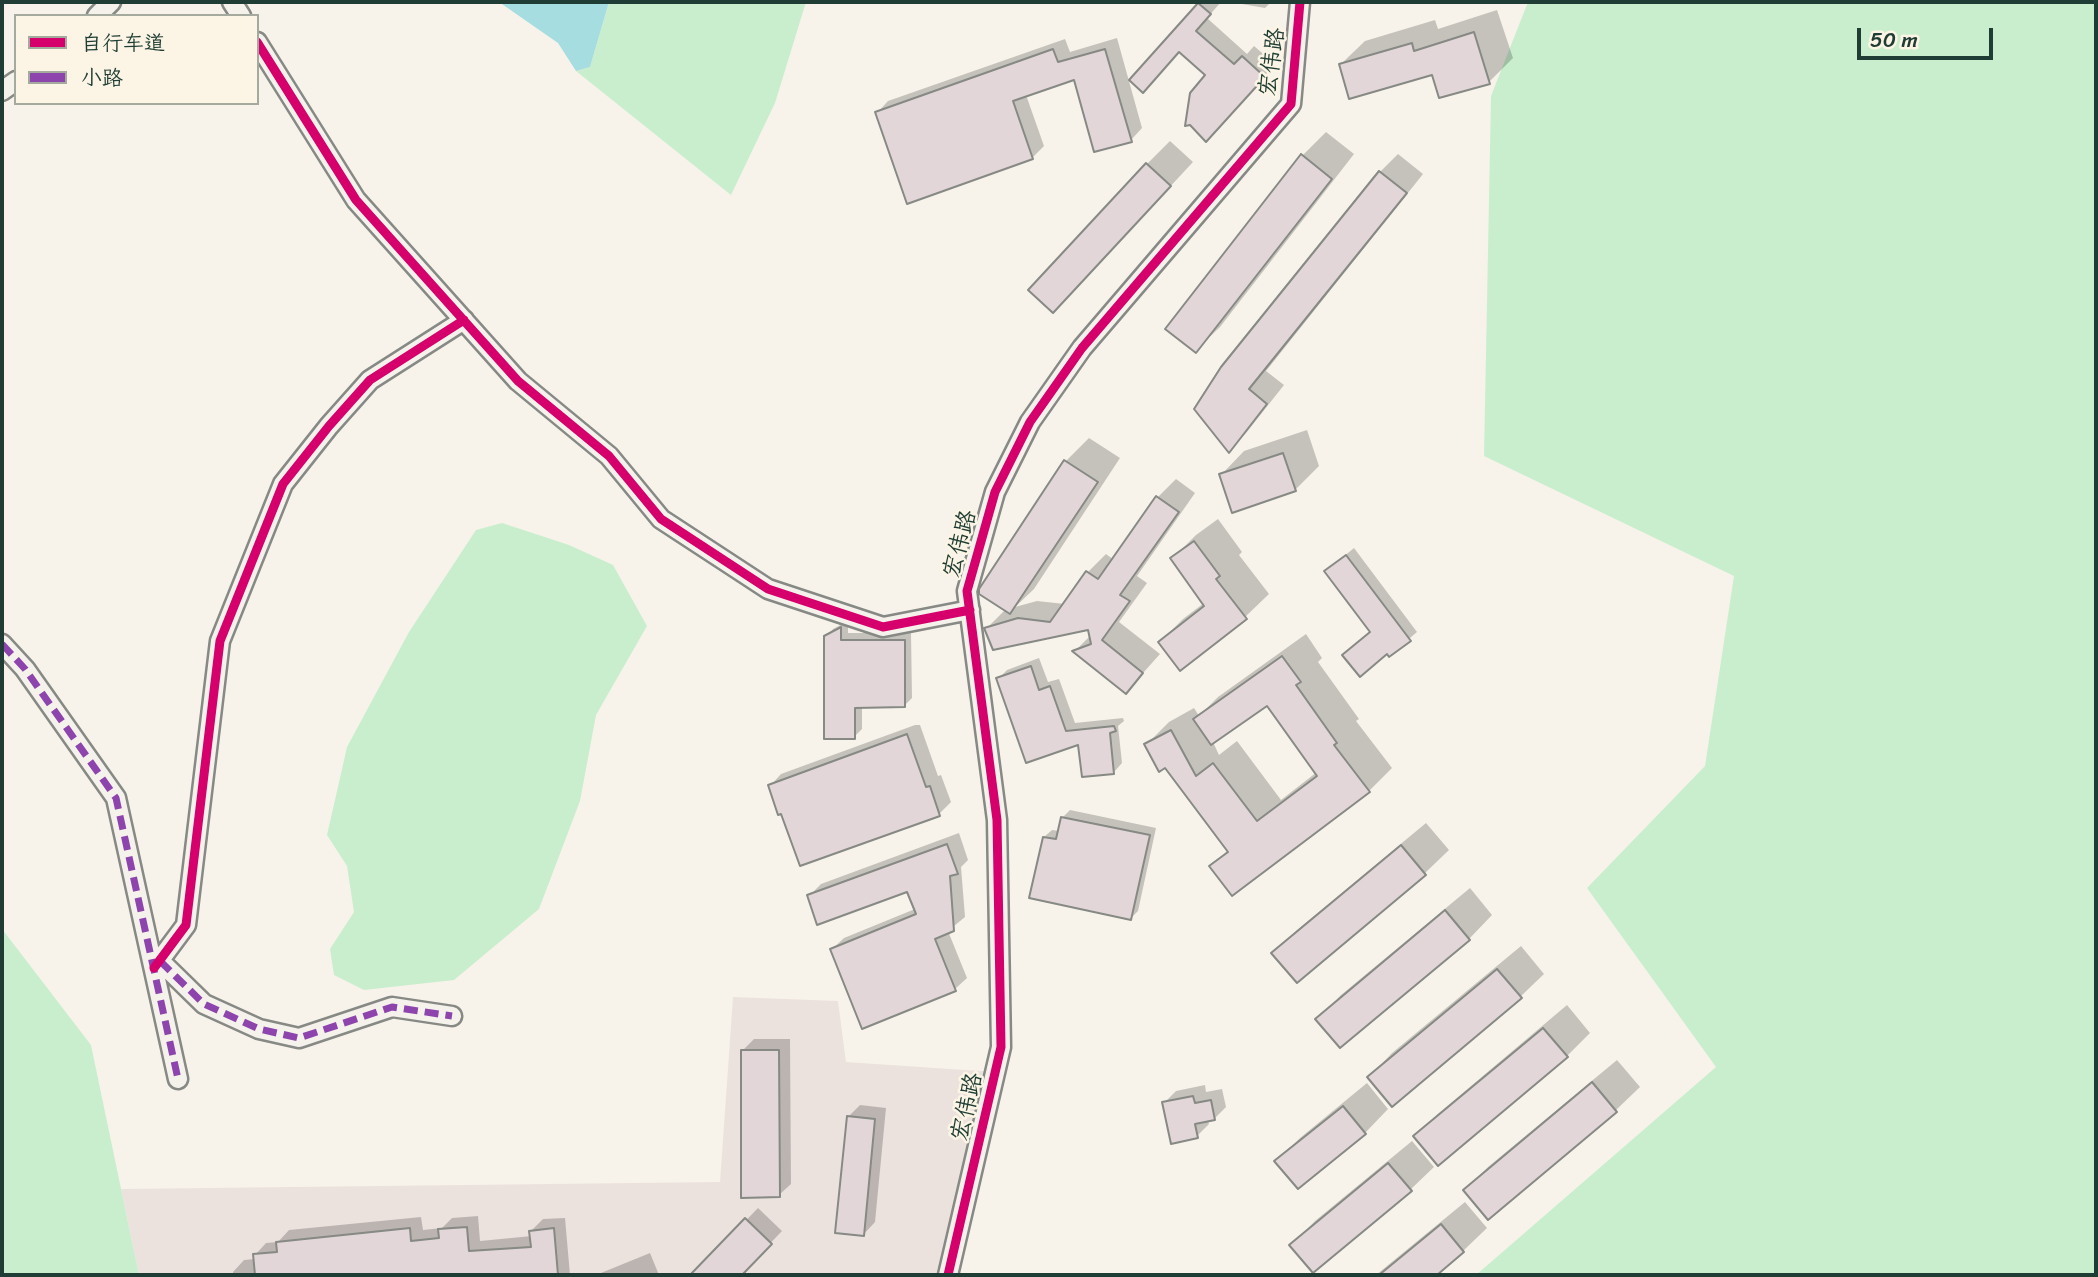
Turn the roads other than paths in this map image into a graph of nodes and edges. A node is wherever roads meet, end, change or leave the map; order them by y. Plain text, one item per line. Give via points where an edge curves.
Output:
1 (1300, 2) edge
2 (259, 45) edge
3 (464, 320) junction
4 (970, 610) junction
5 (2, 645) edge
6 (157, 964) junction
7 (452, 1016) dead end
8 (178, 1079) dead end
9 (948, 1275) edge

1 - 4 street, 宏伟路 via 1291,104 1082,348 1030,422 995,492 967,591
2 - 3 street via 356,201
3 - 4 street via 518,381 610,456 661,519 768,589 883,627
3 - 6 street via 370,380 283,484 220,641 186,925
4 - 9 street, 宏伟路 via 998,820 1001,1047
5 - 6 street via 25,669 116,798
6 - 7 street via 204,1004 258,1029 299,1038 392,1007
6 - 8 street

